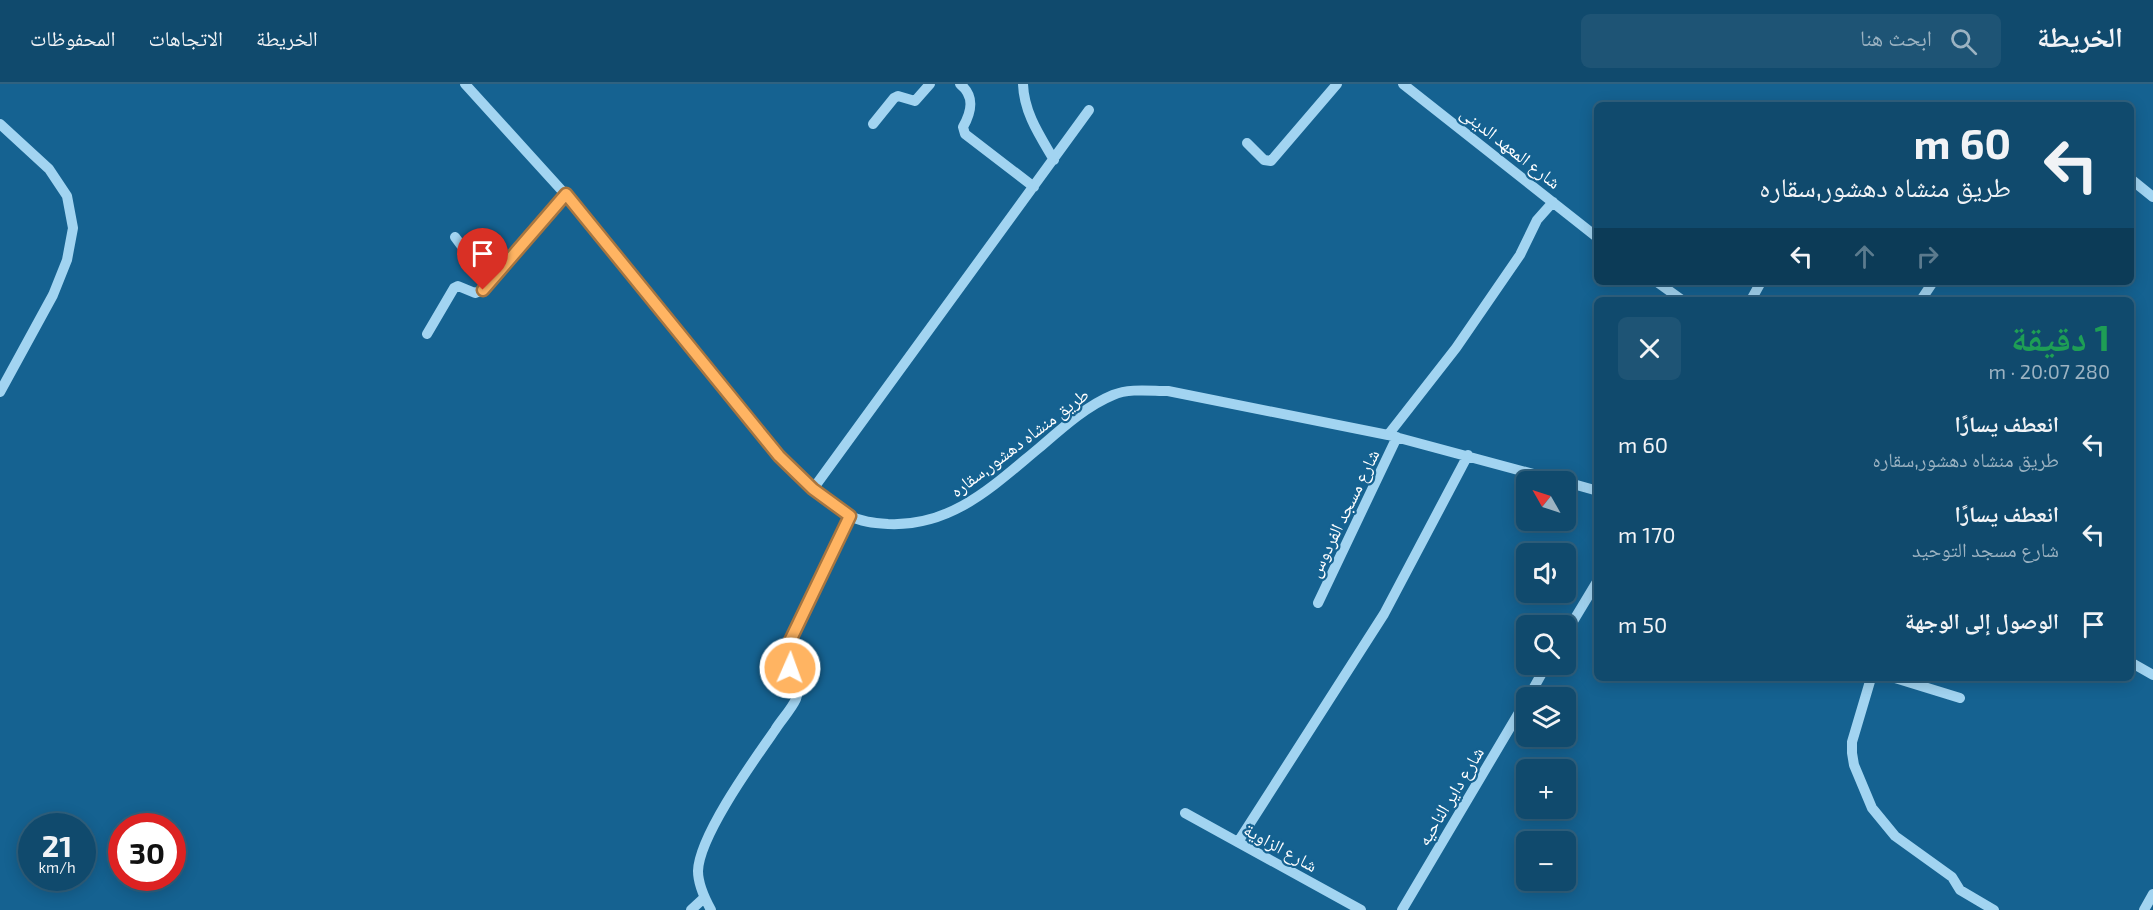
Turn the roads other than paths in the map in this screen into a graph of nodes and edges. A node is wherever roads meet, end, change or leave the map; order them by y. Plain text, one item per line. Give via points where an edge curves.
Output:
1 (465, 84) edge
2 (930, 84) edge
3 (960, 84) edge
4 (1023, 84) edge
5 (1337, 84) edge
6 (1403, 84) edge
7 (1089, 110) dead end
8 (0, 124) edge
9 (873, 124) dead end
10 (1247, 143) dead end
11 (1054, 160) junction
12 (2134, 182) edge
13 (1034, 187) junction
14 (566, 194) junction
15 (2153, 196) edge
16 (1553, 202) junction
17 (1594, 235) edge
18 (455, 237) dead end
19 (491, 280) junction
20 (1661, 285) edge
21 (1678, 297) edge
22 (427, 334) dead end
23 (0, 392) edge
24 (1393, 436) junction
25 (1468, 455) junction
26 (1525, 471) edge
27 (1576, 485) edge
28 (813, 489) junction
29 (1594, 490) edge
30 (850, 516) junction
31 (1594, 587) edge
32 (1318, 603) dead end
33 (1576, 616) edge
34 (2134, 664) edge
35 (2153, 675) edge
36 (1870, 681) edge
37 (1905, 681) edge
38 (1960, 698) dead end
39 (1516, 717) edge
40 (1185, 813) dead end
41 (1238, 842) junction
42 (2153, 894) edge
43 (705, 898) junction
44 (691, 910) edge
45 (711, 910) edge
46 (1361, 910) edge
47 (1402, 910) edge
48 (1994, 910) edge
49 (2144, 910) edge

1 - 14 street, طريق منشاه دهشور,سقاره
2 - 9 street via 915,101 894,98
3 - 13 street via 971,101 963,127 965,134
4 - 11 street via 1028,113
5 - 10 street via 1271,161 1264,160
6 - 16 street, شارع المعهد الدينى
7 - 11 street
8 - 23 street via 49,169 67,196 74,228 53,295
11 - 13 street
12 - 15 street
13 - 28 street
14 - 19 street
14 - 28 street, طريق منشاه دهشور,سقاره via 779,456
16 - 17 street, شارع المعهد الدينى
16 - 24 street, شارع مسجد الفردوس via 1537,220 1520,255
18 - 19 street
19 - 22 street via 475,293 454,288
20 - 21 street
24 - 25 street, طريق منشاه دهشور,سقاره
24 - 30 street, طريق منشاه دهشور,سقاره via 1168,391 1132,390 1100,401 1003,478 950,513 909,525
24 - 32 street, شارع مسجد الفردوس
25 - 26 street, طريق منشاه دهشور,سقاره
25 - 41 street via 1384,614
27 - 29 street, طريق منشاه دهشور,سقاره
28 - 30 street, طريق منشاه دهشور,سقاره
30 - 43 street via 790,641 787,653 796,681 796,699 723,810 702,853 698,872
31 - 33 street
34 - 35 street
36 - 48 street via 1852,753 1872,808 1895,836 1952,877 1960,890
37 - 38 street
39 - 47 street, شارع داير الناحيه
40 - 41 street, شارع الزاوية
41 - 46 street, شارع الزاوية
42 - 49 street
43 - 44 street
43 - 45 street

